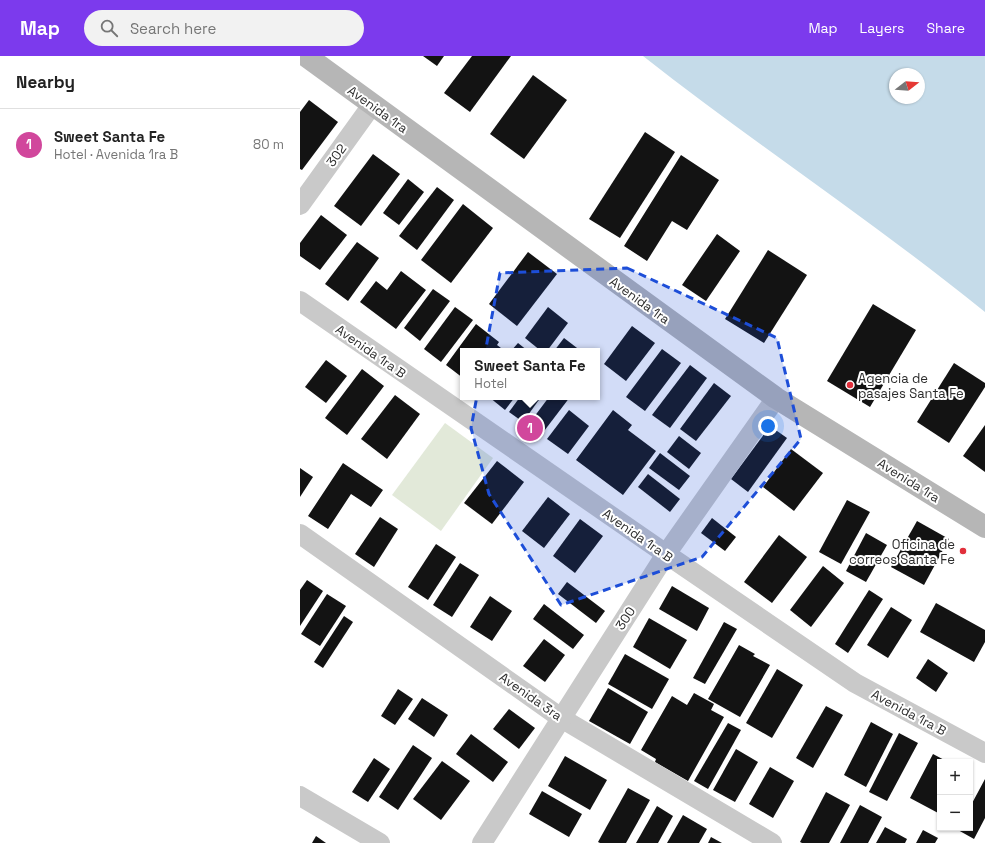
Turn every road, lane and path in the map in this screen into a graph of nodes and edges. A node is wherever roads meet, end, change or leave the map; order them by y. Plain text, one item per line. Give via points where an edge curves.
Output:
1 (306, 56) edge
2 (372, 105) junction
3 (300, 205) edge
4 (300, 301) edge
5 (776, 398) junction
6 (985, 527) edge
7 (300, 534) edge
8 (666, 554) junction
9 (561, 718) junction
10 (985, 753) edge
11 (300, 796) edge
12 (380, 843) edge
13 (482, 843) edge
14 (772, 843) edge

1 - 2 street, Avenida 1ra
2 - 3 street, 302
2 - 5 street, Avenida 1ra
4 - 8 street, Avenida 1ra B
5 - 6 street, Avenida 1ra
5 - 8 street, 300
7 - 9 street, Avenida 3ra
8 - 9 street, 300
8 - 10 street, Avenida 1ra B via 855,683
9 - 13 street, 300
9 - 14 street, Avenida 3ra
11 - 12 street

